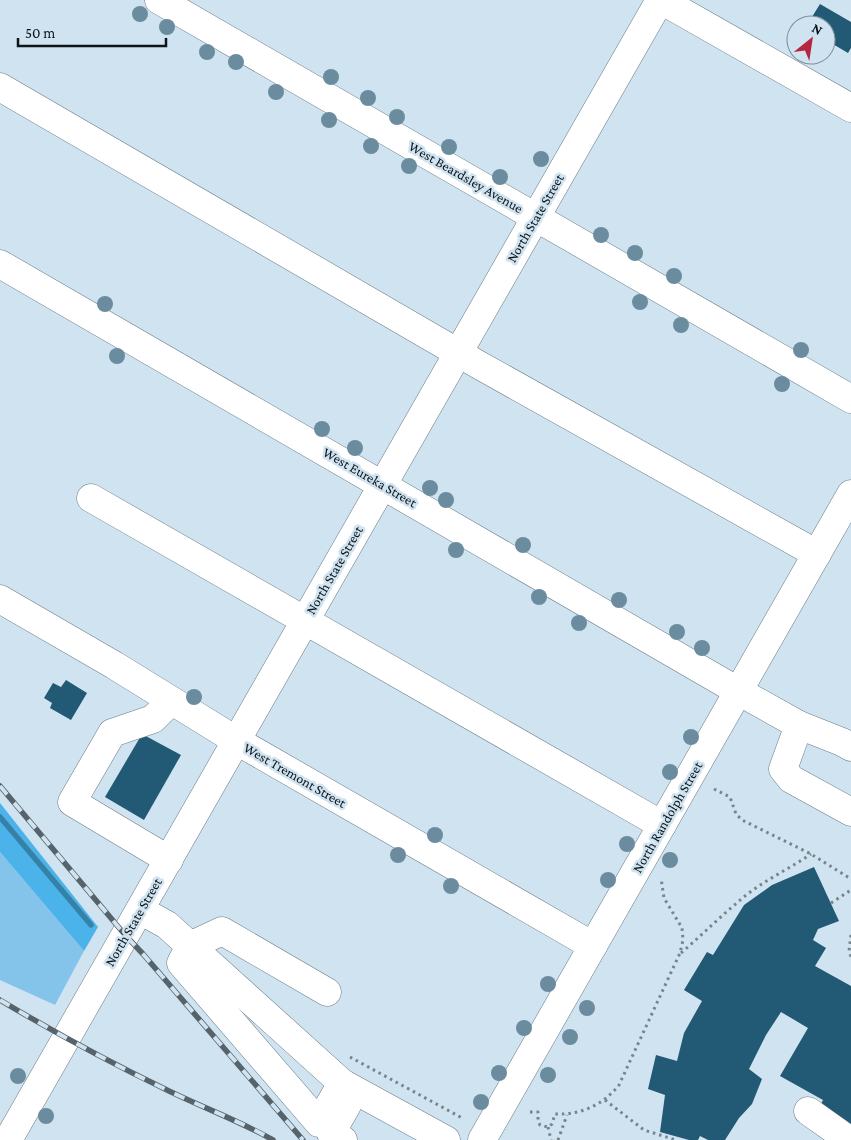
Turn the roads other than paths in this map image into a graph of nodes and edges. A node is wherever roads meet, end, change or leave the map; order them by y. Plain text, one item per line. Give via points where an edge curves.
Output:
1 (158, 0) edge
2 (661, 0) edge
3 (0, 87) edge
4 (851, 108) edge
5 (536, 218) junction
6 (0, 264) edge
7 (459, 352) junction
8 (851, 399) edge
9 (383, 485) junction
10 (851, 494) edge
11 (91, 498) dead end
12 (817, 554) junction
13 (0, 599) edge
14 (305, 621) junction
15 (738, 692) junction
16 (171, 702) junction
17 (799, 725) junction
18 (236, 742) junction
19 (851, 747) edge
20 (851, 812) edge
21 (662, 825) junction
22 (169, 860) junction
23 (140, 910) junction
24 (190, 946) junction
25 (593, 946) junction
26 (327, 992) dead end
27 (348, 1086) junction
28 (808, 1111) dead end
29 (8, 1140) edge
30 (343, 1140) edge
31 (446, 1140) edge
32 (482, 1140) edge
33 (850, 1140) edge

1 - 5 street, West Beardsley Avenue
2 - 4 street
2 - 5 street, North State Street
3 - 7 street
5 - 7 street, North State Street
5 - 8 street, West Beardsley Avenue
6 - 9 street, West Eureka Street
7 - 9 street, North State Street
7 - 12 street
9 - 14 street, North State Street
9 - 15 street, West Eureka Street
10 - 12 street, North Randolph Street
11 - 14 street
12 - 15 street, North Randolph Street
13 - 16 street, West Tremont Street via 114,664
14 - 18 street, North State Street
14 - 21 street
15 - 17 street, West Eureka Street
15 - 21 street, North Randolph Street
16 - 18 street, West Tremont Street
16 - 22 street via 153,719 112,733 72,802
17 - 19 street, West Eureka Street
17 - 20 street via 783,769 791,779
18 - 22 street, North State Street
18 - 25 street, West Tremont Street
21 - 25 street, North Randolph Street
22 - 23 street, North State Street
23 - 24 street via 167,925
23 - 29 street, North State Street
24 - 26 street via 222,931
24 - 27 street
24 - 27 street via 181,963 319,1122
25 - 32 street, North Randolph Street
27 - 30 street via 331,1133
27 - 31 street
28 - 33 street

